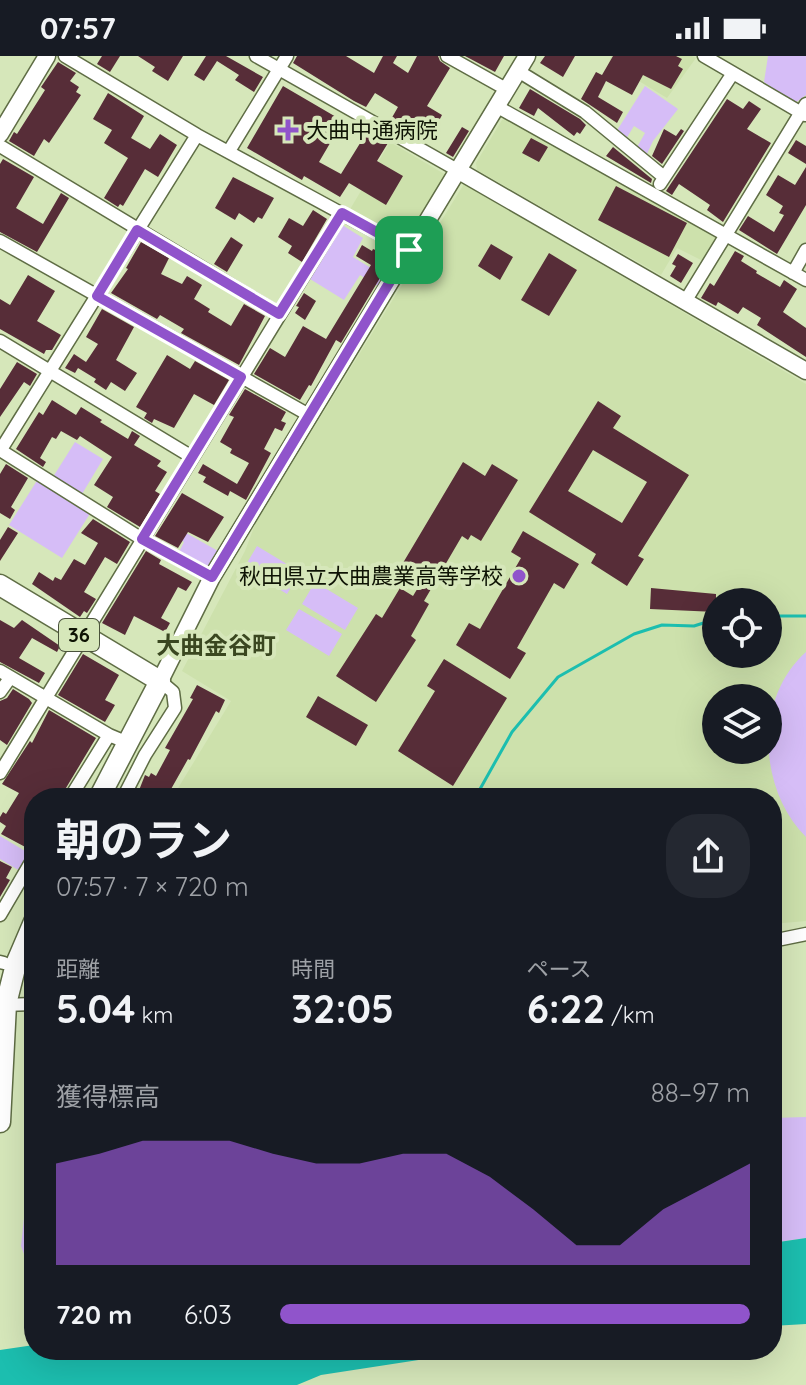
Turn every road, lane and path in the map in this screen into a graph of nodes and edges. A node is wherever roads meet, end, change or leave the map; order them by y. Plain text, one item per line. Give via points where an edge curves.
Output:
1 (47, 56) edge
2 (65, 56) edge
3 (256, 56) edge
4 (287, 56) edge
5 (447, 56) edge
6 (704, 56) edge
7 (523, 63) edge
8 (278, 69) junction
9 (733, 73) junction
10 (506, 89) junction
11 (496, 106) junction
12 (804, 111) edge
13 (0, 134) edge
14 (197, 135) junction
15 (0, 146) edge
16 (229, 151) junction
17 (459, 171) junction
18 (664, 177) junction
19 (653, 194) junction
20 (342, 213) junction
21 (137, 230) junction
22 (727, 234) junction
23 (0, 241) edge
24 (409, 250) junction
25 (806, 250) edge
26 (793, 273) junction
27 (806, 280) edge
28 (97, 296) junction
29 (686, 300) junction
30 (279, 314) junction
31 (0, 341) edge
32 (50, 371) junction
33 (806, 371) edge
34 (241, 377) junction
35 (309, 415) junction
36 (0, 451) edge
37 (192, 457) junction
38 (142, 539) junction
39 (212, 577) junction
40 (0, 585) edge
41 (84, 637) junction
42 (5, 674) edge
43 (160, 681) junction
44 (0, 692) edge
45 (47, 700) junction
46 (109, 735) junction
47 (128, 743) junction
48 (0, 773) edge
49 (76, 788) edge
50 (104, 788) edge
51 (128, 788) edge
52 (24, 870) edge
53 (5, 895) edge
54 (0, 915) edge
55 (806, 934) edge
56 (782, 939) edge
57 (24, 945) edge
58 (3, 1004) edge
59 (24, 1004) edge
60 (0, 1122) edge

1 - 13 street
2 - 14 street
3 - 8 street
4 - 8 street
5 - 10 street
6 - 9 street
7 - 10 street
7 - 18 street
8 - 16 street
8 - 17 street
9 - 12 street
9 - 18 street
10 - 11 street
11 - 17 street
11 - 19 street
12 - 22 street
14 - 16 street
14 - 21 street
15 - 21 street
16 - 20 street
17 - 24 street
17 - 29 street
18 - 19 street
19 - 22 street
20 - 24 street
20 - 30 street
21 - 28 street
21 - 30 street
22 - 26 street
22 - 29 street
23 - 28 street
24 - 35 street
25 - 26 street
26 - 27 street
28 - 32 street
28 - 34 street
29 - 33 street
30 - 34 street
31 - 32 street
32 - 36 street
32 - 37 street
34 - 35 street
34 - 37 street
35 - 39 street
36 - 38 street
37 - 38 street
38 - 39 street
38 - 41 street
39 - 43 street
40 - 41 main road, 36
41 - 43 main road, 36
41 - 45 street
42 - 44 street
42 - 45 street
43 - 47 main road
43 - 51 street via 173,692 175,708
45 - 46 street
45 - 48 street
46 - 47 street
46 - 49 street
47 - 50 main road
52 - 53 street
53 - 54 street
55 - 56 street
57 - 58 main road
58 - 59 street
58 - 60 main road

